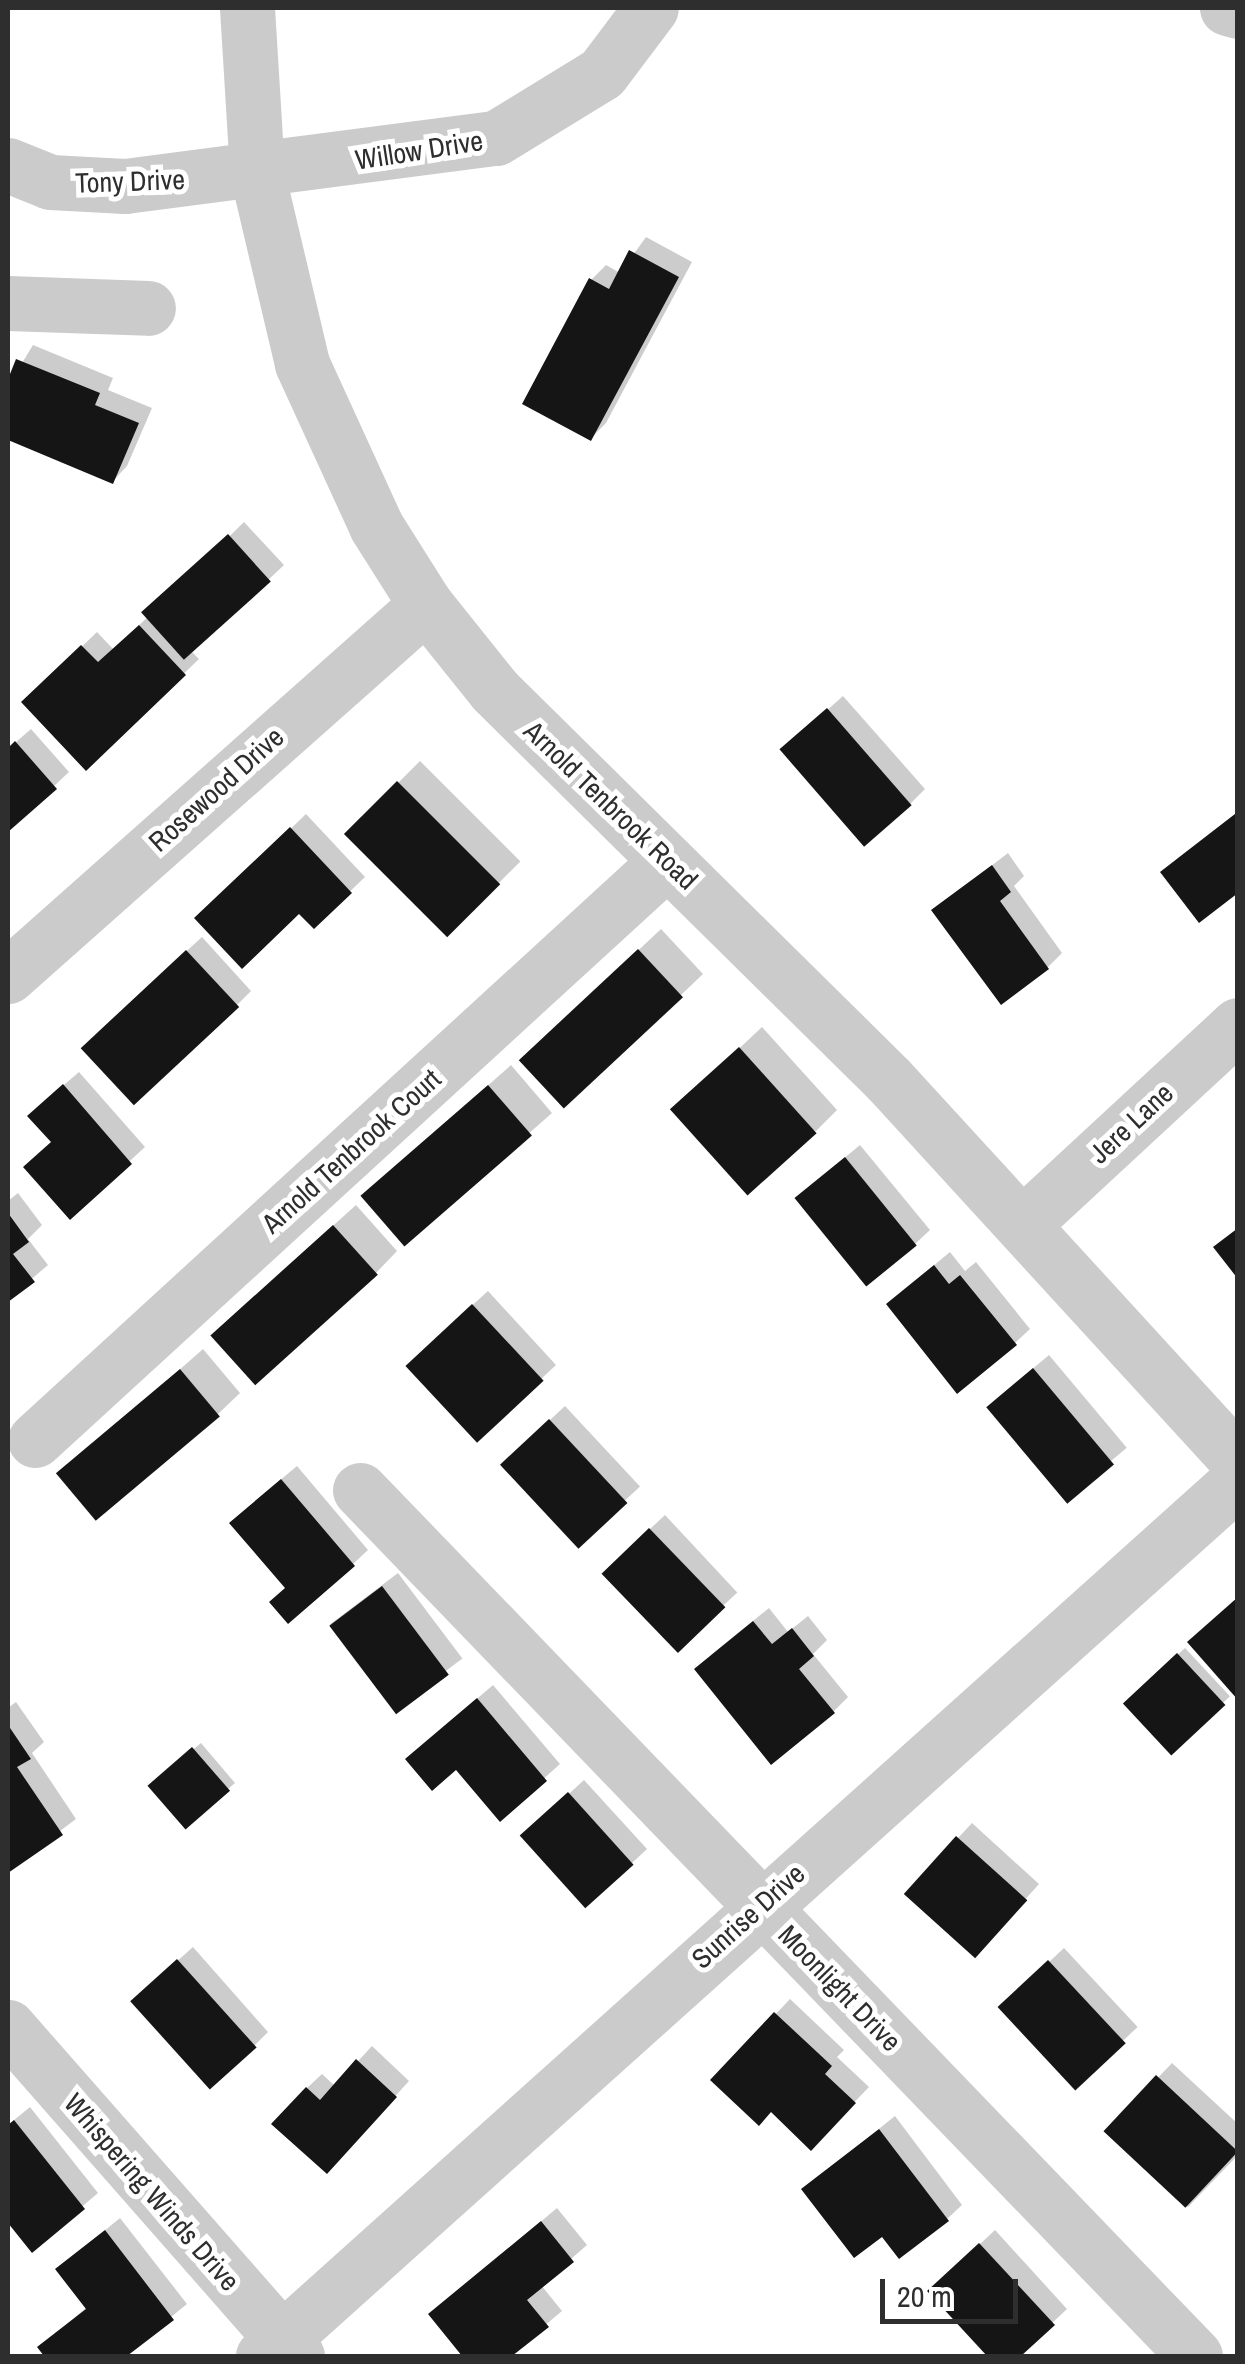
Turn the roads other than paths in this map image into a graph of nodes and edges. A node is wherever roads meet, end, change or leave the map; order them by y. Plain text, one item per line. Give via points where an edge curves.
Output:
1 (248, 8) edge
2 (651, 8) edge
3 (1227, 8) edge
4 (1238, 11) edge
5 (11, 172) edge
6 (257, 172) junction
7 (8, 302) edge
8 (148, 308) dead end
9 (426, 605) junction
10 (667, 861) junction
11 (8, 976) edge
12 (1238, 1024) edge
13 (1025, 1222) junction
14 (35, 1440) dead end
15 (1238, 1461) edge
16 (1238, 1481) edge
17 (360, 1490) dead end
18 (760, 1904) junction
19 (8, 2027) edge
20 (281, 2351) edge
21 (1195, 2356) edge

1 - 6 street, Arnold Tenbrook Road
2 - 6 street, Willow Drive via 602,73 496,138
3 - 4 street
5 - 6 street, Tony Drive via 83,186
6 - 9 street, Arnold Tenbrook Road via 302,364 376,526
7 - 8 street
9 - 10 street, Arnold Tenbrook Road via 495,692
9 - 11 street, Rosewood Drive
10 - 13 street, Arnold Tenbrook Road via 781,968
10 - 14 street, Arnold Tenbrook Court
12 - 13 street, Jere Lane
13 - 15 street, Arnold Tenbrook Road
16 - 18 street, Sunrise Drive
17 - 18 street, Moonlight Drive
18 - 20 street, Sunrise Drive
18 - 21 street, Moonlight Drive
19 - 20 street, Whispering Winds Drive

